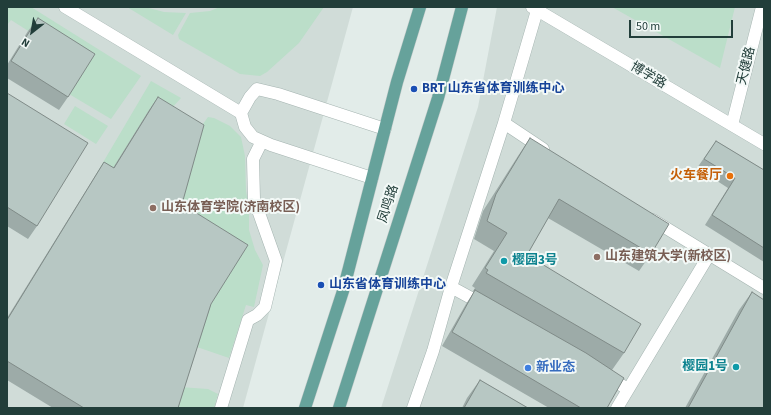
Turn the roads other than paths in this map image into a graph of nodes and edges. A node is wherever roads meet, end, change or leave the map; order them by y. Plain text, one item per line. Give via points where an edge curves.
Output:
1 (65, 7) edge
2 (420, 7) edge
3 (462, 7) edge
4 (762, 7) edge
5 (536, 8) edge
6 (241, 113) junction
7 (504, 124) junction
8 (732, 125) junction
9 (385, 129) junction
10 (262, 141) junction
11 (764, 144) edge
12 (556, 157) edge
13 (372, 178) junction
14 (646, 215) edge
15 (709, 255) junction
16 (451, 287) junction
17 (764, 288) edge
18 (492, 310) edge
19 (598, 372) edge
20 (628, 389) junction
21 (221, 408) edge
22 (305, 408) edge
23 (339, 408) edge
24 (413, 408) edge
25 (617, 408) edge

1 - 6 street
2 - 9 main road, 凤鸣路
3 - 23 main road, 凤鸣路 via 438,98
4 - 8 street, 天健路
5 - 7 street
5 - 8 street, 博学路
6 - 9 street via 257,89
6 - 10 street via 245,127 253,137
7 - 12 street
7 - 16 street
8 - 11 street, 博学路
9 - 13 main road, 凤鸣路
10 - 13 street
10 - 21 street via 253,159 254,199 276,260 265,307 248,320
13 - 22 main road, 凤鸣路 via 343,291
14 - 15 street
15 - 17 street
15 - 20 street
16 - 18 street
16 - 24 street via 433,351
19 - 20 street
20 - 25 street

